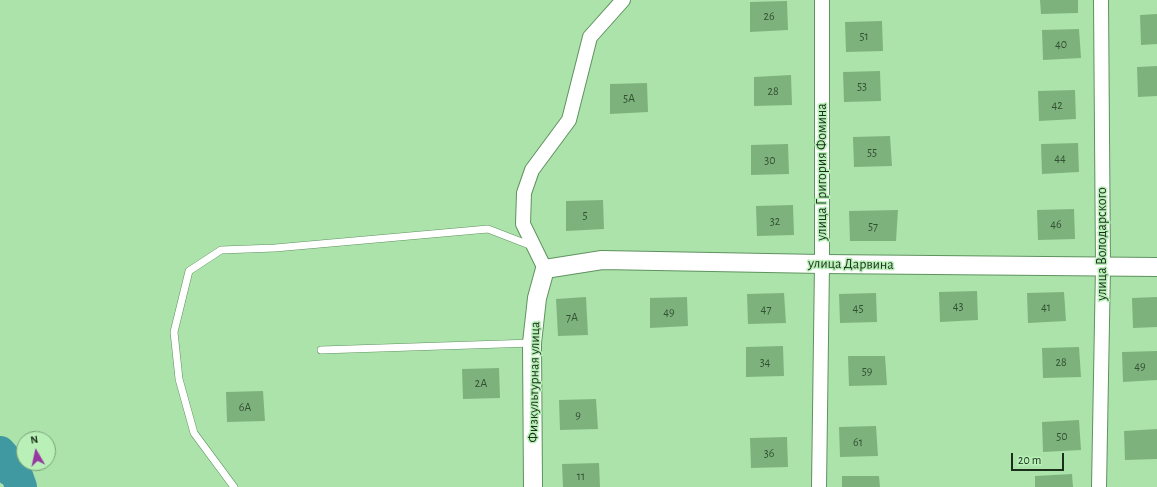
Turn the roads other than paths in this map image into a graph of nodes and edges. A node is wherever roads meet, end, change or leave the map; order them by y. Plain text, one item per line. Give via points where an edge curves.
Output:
1 (623, 0) edge
2 (822, 0) edge
3 (1101, 0) edge
4 (534, 247) junction
5 (822, 264) junction
6 (1103, 267) junction
7 (1157, 267) edge
8 (545, 269) junction
9 (532, 343) junction
10 (321, 350) dead end
11 (234, 487) edge
12 (533, 487) edge
13 (818, 487) edge
14 (1099, 487) edge

1 - 4 street via 590,37 569,120 532,170 524,193 523,224
2 - 5 street, улица Григория Фомина
3 - 6 street, улица Володарского
4 - 8 street
4 - 11 lane via 488,229 275,248 221,250 189,271 174,332 179,379 194,433
5 - 6 street, улица Дарвина
5 - 8 street, улица Дарвина via 602,260
5 - 13 street, улица Григория Фомина
6 - 7 street, улица Дарвина
6 - 14 street, улица Володарского
8 - 9 street, Физкультурная улица via 537,298
9 - 10 lane
9 - 12 street, Физкультурная улица

